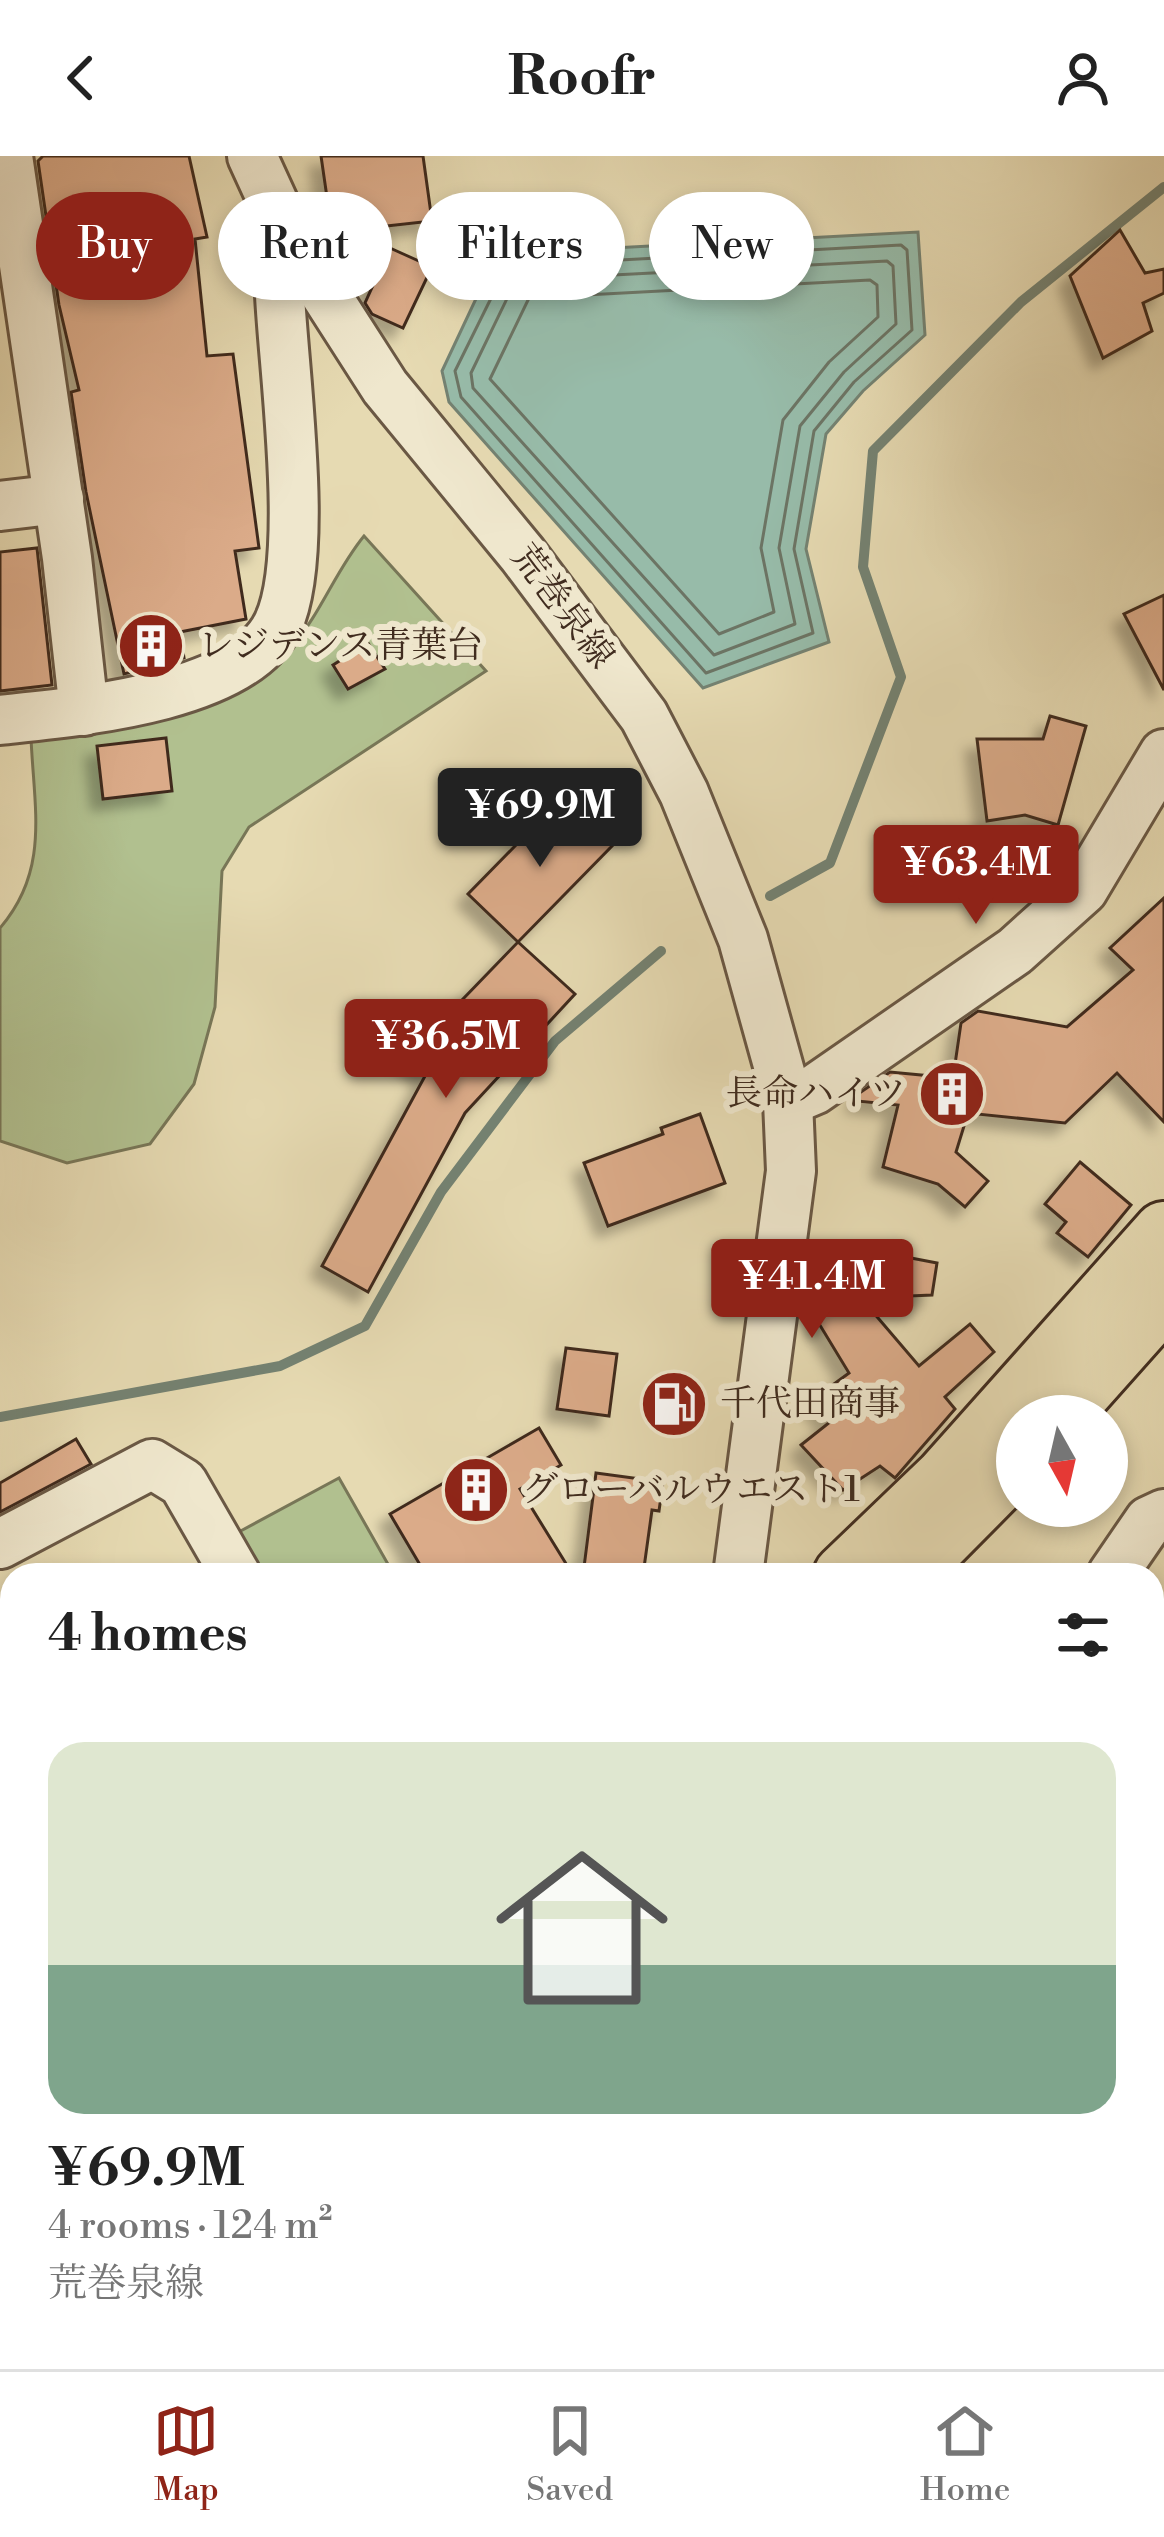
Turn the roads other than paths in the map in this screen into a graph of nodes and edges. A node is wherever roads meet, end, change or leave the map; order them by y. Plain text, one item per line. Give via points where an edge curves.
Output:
1 (8, 156) edge
2 (252, 156) edge
3 (270, 192) edge
4 (13, 282) edge
5 (280, 300) edge
6 (329, 300) edge
7 (59, 499) junction
8 (0, 506) edge
9 (84, 711) junction
10 (0, 720) edge
11 (1164, 754) edge
12 (788, 1102) junction
13 (1164, 1232) edge
14 (1164, 1298) edge
15 (1078, 1395) edge
16 (996, 1484) edge
17 (1164, 1514) edge
18 (0, 1544) edge
19 (229, 1563) edge
20 (740, 1563) edge
21 (856, 1563) edge
22 (918, 1563) edge
23 (1120, 1563) edge

1 - 4 street
2 - 3 street, 荒巻泉線
4 - 7 street
5 - 9 street via 292,577 276,628 230,670 150,700
6 - 12 street, 荒巻泉線 via 385,387 644,716 743,939
7 - 8 street
7 - 9 street
9 - 10 street
11 - 12 street via 1083,890 1015,951
12 - 20 street, 荒巻泉線 via 785,1237
13 - 21 main road via 945,1478
14 - 15 main road
16 - 22 main road
17 - 23 street via 1149,1521
18 - 19 street via 152,1464 182,1483

